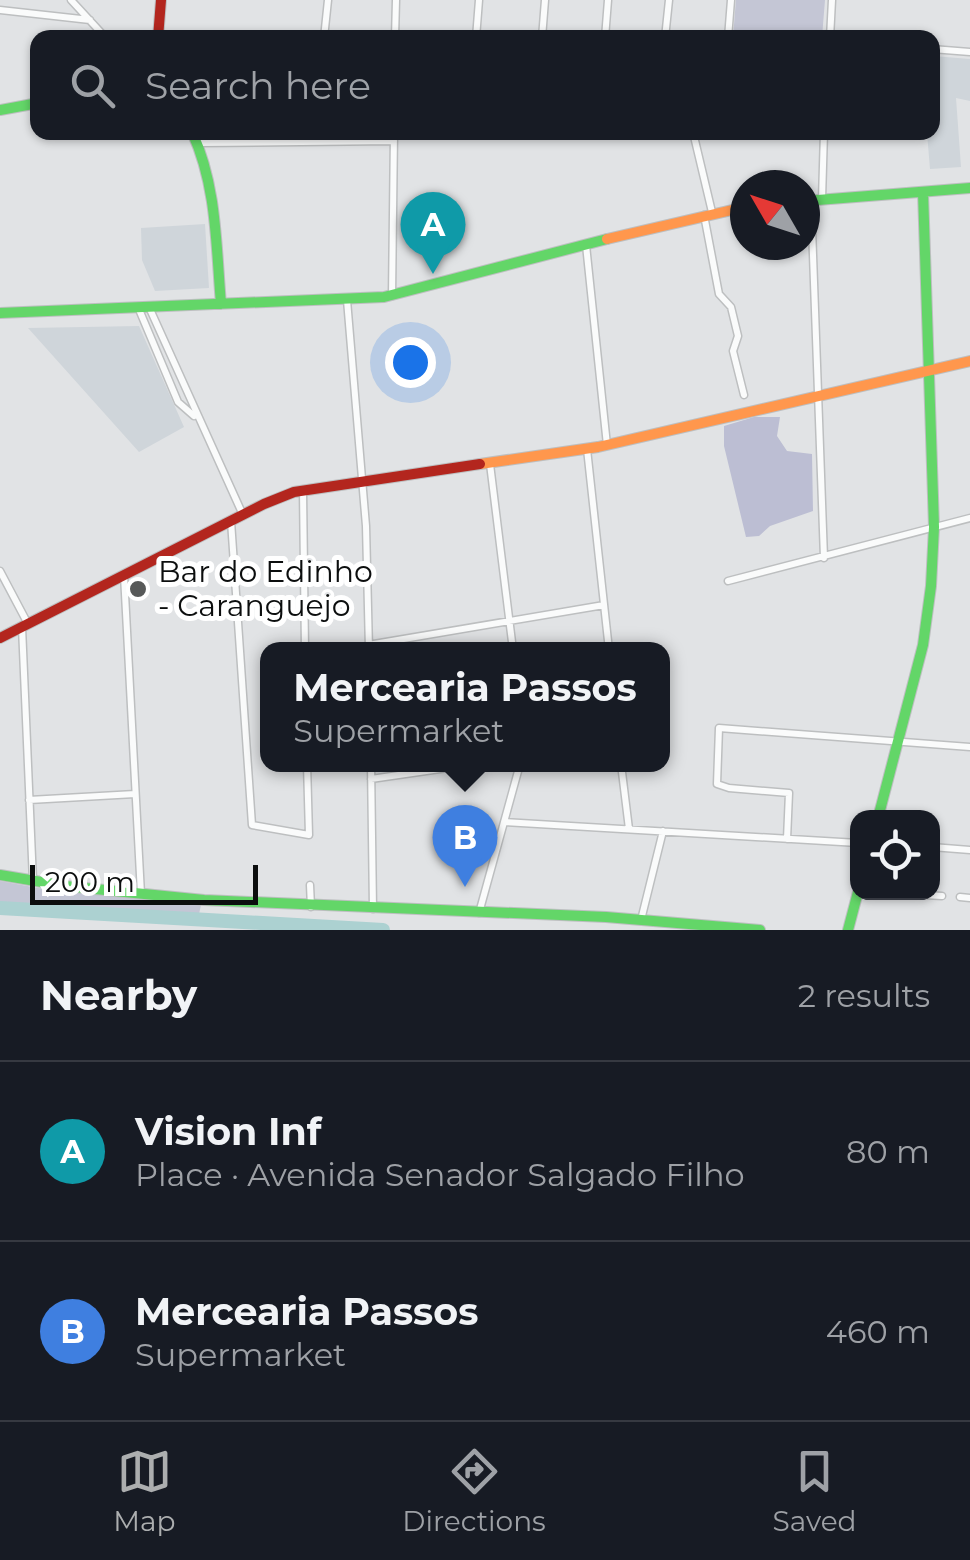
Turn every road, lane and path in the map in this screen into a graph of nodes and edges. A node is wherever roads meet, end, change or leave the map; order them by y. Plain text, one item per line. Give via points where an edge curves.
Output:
1 (71, 0) edge
2 (161, 0) edge
3 (328, 0) edge
4 (396, 0) edge
5 (479, 0) edge
6 (545, 0) edge
7 (608, 0) edge
8 (668, 0) edge
9 (731, 0) edge
10 (832, 0) edge
11 (0, 10) edge
12 (90, 20) junction
13 (99, 30) edge
14 (159, 30) edge
15 (325, 30) edge
16 (395, 30) edge
17 (477, 30) edge
18 (544, 30) edge
19 (606, 30) edge
20 (666, 30) edge
21 (729, 30) edge
22 (830, 30) edge
23 (940, 50) edge
24 (970, 52) edge
25 (30, 105) edge
26 (0, 110) edge
27 (196, 140) edge
28 (394, 140) edge
29 (694, 140) edge
30 (823, 140) edge
31 (818, 170) edge
32 (970, 188) edge
33 (923, 192) junction
34 (820, 199) edge
35 (730, 209) edge
36 (708, 213) junction
37 (586, 245) junction
38 (815, 260) edge
39 (392, 296) junction
40 (346, 300) junction
41 (222, 304) junction
42 (143, 307) junction
43 (0, 313) edge
44 (970, 362) edge
45 (929, 370) junction
46 (818, 394) junction
47 (744, 395) dead end
48 (607, 445) junction
49 (587, 449) junction
50 (490, 464) junction
51 (362, 484) junction
52 (303, 490) junction
53 (243, 515) junction
54 (970, 518) edge
55 (231, 521) junction
56 (934, 527) junction
57 (824, 558) junction
58 (0, 572) edge
59 (124, 575) junction
60 (728, 582) dead end
61 (604, 605) junction
62 (510, 622) junction
63 (25, 626) junction
64 (0, 638) edge
65 (306, 642) edge
66 (368, 642) edge
67 (396, 642) edge
68 (513, 642) edge
69 (608, 642) edge
70 (898, 741) junction
71 (970, 747) edge
72 (308, 772) edge
73 (371, 772) edge
74 (417, 772) edge
75 (518, 772) edge
76 (623, 772) edge
77 (371, 778) junction
78 (136, 794) junction
79 (29, 800) junction
80 (880, 810) edge
81 (504, 822) junction
82 (628, 829) junction
83 (663, 831) junction
84 (788, 839) junction
85 (850, 843) edge
86 (940, 848) edge
87 (970, 850) edge
88 (0, 875) edge
89 (33, 882) junction
90 (310, 885) dead end
91 (141, 894) junction
92 (960, 898) dead end
93 (970, 898) edge
94 (856, 900) edge
95 (311, 907) junction
96 (373, 910) junction
97 (479, 913) junction
98 (641, 920) junction
99 (760, 930) edge
100 (848, 930) edge

1 - 12 street
2 - 14 street
3 - 15 street
4 - 16 street
5 - 17 street
6 - 18 street
7 - 19 street
8 - 20 street
9 - 21 street
10 - 22 street
11 - 12 street
12 - 13 street
23 - 24 street
25 - 26 street
27 - 41 street via 208,182
28 - 39 street
29 - 36 street
30 - 31 street
32 - 33 street
33 - 34 street
33 - 45 street
35 - 36 street
36 - 37 street
36 - 47 street via 719,294 731,306 738,336 734,351
37 - 39 street
37 - 48 street
38 - 46 street
39 - 40 street
40 - 41 street
40 - 51 street
41 - 42 street
42 - 43 street
42 - 53 street via 178,402 197,418
44 - 45 street
45 - 46 street
45 - 56 street
46 - 48 street
46 - 57 street
48 - 49 street
49 - 50 street
49 - 61 street
50 - 51 street
50 - 62 street
51 - 52 street
51 - 66 street
52 - 53 street
52 - 65 street
53 - 55 street
54 - 56 street
55 - 59 street
55 - 72 street via 252,825 309,835
56 - 57 street
56 - 70 street via 926,633
57 - 60 street
58 - 63 street
59 - 63 street
59 - 78 street
61 - 62 street
61 - 69 street
62 - 67 street
62 - 68 street
63 - 64 street
63 - 79 street
70 - 71 street
70 - 80 street
70 - 84 street via 719,728 717,784 788,793
73 - 77 street
74 - 77 street
75 - 81 street
76 - 82 street
77 - 96 street
78 - 79 street
78 - 91 street
79 - 89 street
81 - 82 street
81 - 97 street
82 - 83 street
83 - 84 street
83 - 98 street
84 - 85 street
86 - 87 street
88 - 89 street
89 - 91 street
90 - 95 street
91 - 95 street
92 - 93 street
94 - 100 street
95 - 96 street
96 - 97 street
97 - 98 street
98 - 99 street

